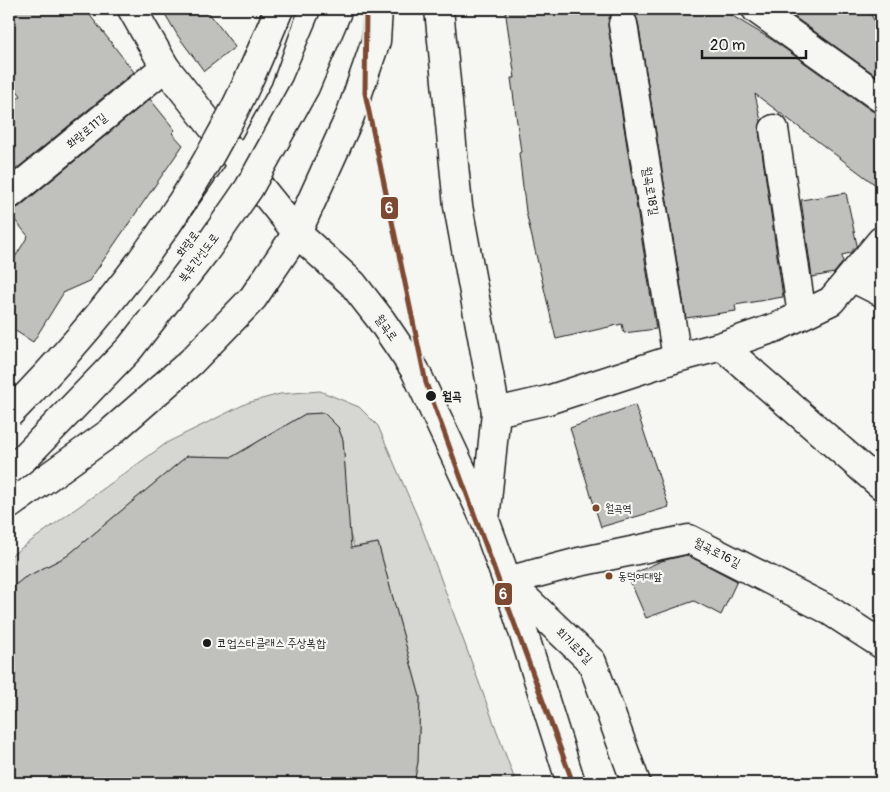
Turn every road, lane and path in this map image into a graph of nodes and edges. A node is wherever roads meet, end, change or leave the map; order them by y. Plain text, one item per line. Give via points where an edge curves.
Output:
1 (132, 9) edge
2 (279, 9) edge
3 (314, 9) edge
4 (338, 9) edge
5 (378, 9) edge
6 (439, 9) edge
7 (756, 9) edge
8 (622, 24) dead end
9 (165, 67) junction
10 (881, 98) edge
11 (774, 129) dead end
12 (243, 166) junction
13 (9, 195) edge
14 (297, 233) junction
15 (881, 241) edge
16 (851, 277) junction
17 (881, 292) edge
18 (802, 315) junction
19 (722, 346) junction
20 (677, 358) junction
21 (496, 412) junction
22 (9, 414) edge
23 (9, 442) edge
24 (9, 470) edge
25 (881, 485) edge
26 (9, 505) edge
27 (485, 520) junction
28 (507, 581) junction
29 (881, 644) edge
30 (571, 783) edge
31 (636, 783) edge

1 - 9 main road
2 - 22 main road, bridge via 224,131 176,212 113,299 55,368
3 - 12 main road, 화랑로 via 286,90
4 - 24 main road, 북부간선도로, bridge via 305,87 250,188 206,250 130,348
5 - 14 main road via 376,41 350,116
6 - 21 main road, 월곡로 via 458,206
7 - 10 main road
8 - 20 main road, 월곡로18길
9 - 12 main road
9 - 13 main road, 화랑로11길
11 - 18 main road
12 - 14 main road, 월곡로
12 - 23 main road, 화랑로 via 189,244 120,330 68,389
14 - 26 main road via 253,298 191,362 111,432
14 - 27 main road, 월곡로 via 353,284 415,370
15 - 16 main road
16 - 17 main road
16 - 18 main road via 831,301
18 - 19 main road
19 - 20 main road
19 - 25 main road
20 - 21 main road via 548,400
21 - 27 main road, 월곡로
27 - 28 main road, 월곡로
28 - 29 main road, 월곡로16길 via 689,538 827,609
28 - 30 main road, 월곡로
28 - 31 main road, 회기로5길 via 592,662

